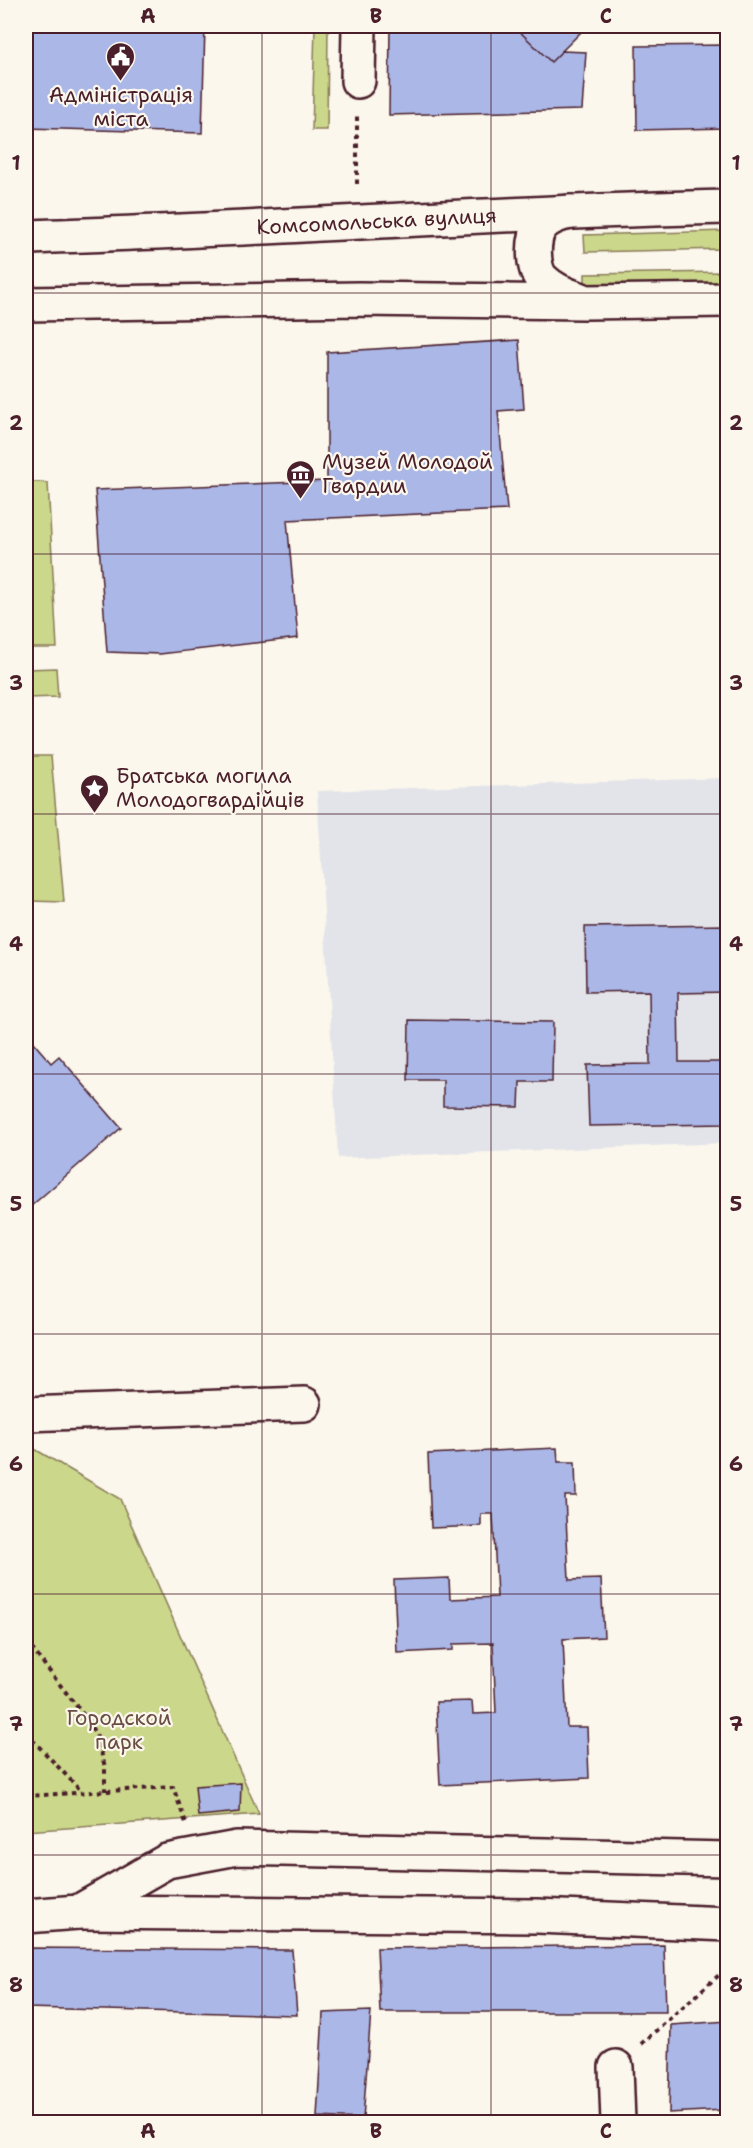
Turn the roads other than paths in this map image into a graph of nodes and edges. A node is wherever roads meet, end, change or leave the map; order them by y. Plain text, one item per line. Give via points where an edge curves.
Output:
1 (359, 26) edge
2 (358, 81) road end
3 (728, 207) edge
4 (584, 210) junction
5 (26, 237) edge
6 (728, 300) edge
7 (585, 302) junction
8 (26, 304) edge
9 (304, 1404) dead end
10 (26, 1414) edge
11 (728, 1859) edge
12 (78, 1912) junction
13 (26, 1916) edge
14 (728, 1924) edge
15 (616, 2067) road end
16 (618, 2122) edge

1 - 2 street
3 - 4 street, Комсомольська вулиця
4 - 5 street, Комсомольська вулиця
4 - 7 street via 556,215 540,227 535,258 540,278 556,291
6 - 7 street
7 - 8 street via 359,299
9 - 10 street
11 - 12 street via 237,1848 167,1861
12 - 13 street
12 - 14 street via 537,1916
15 - 16 street

